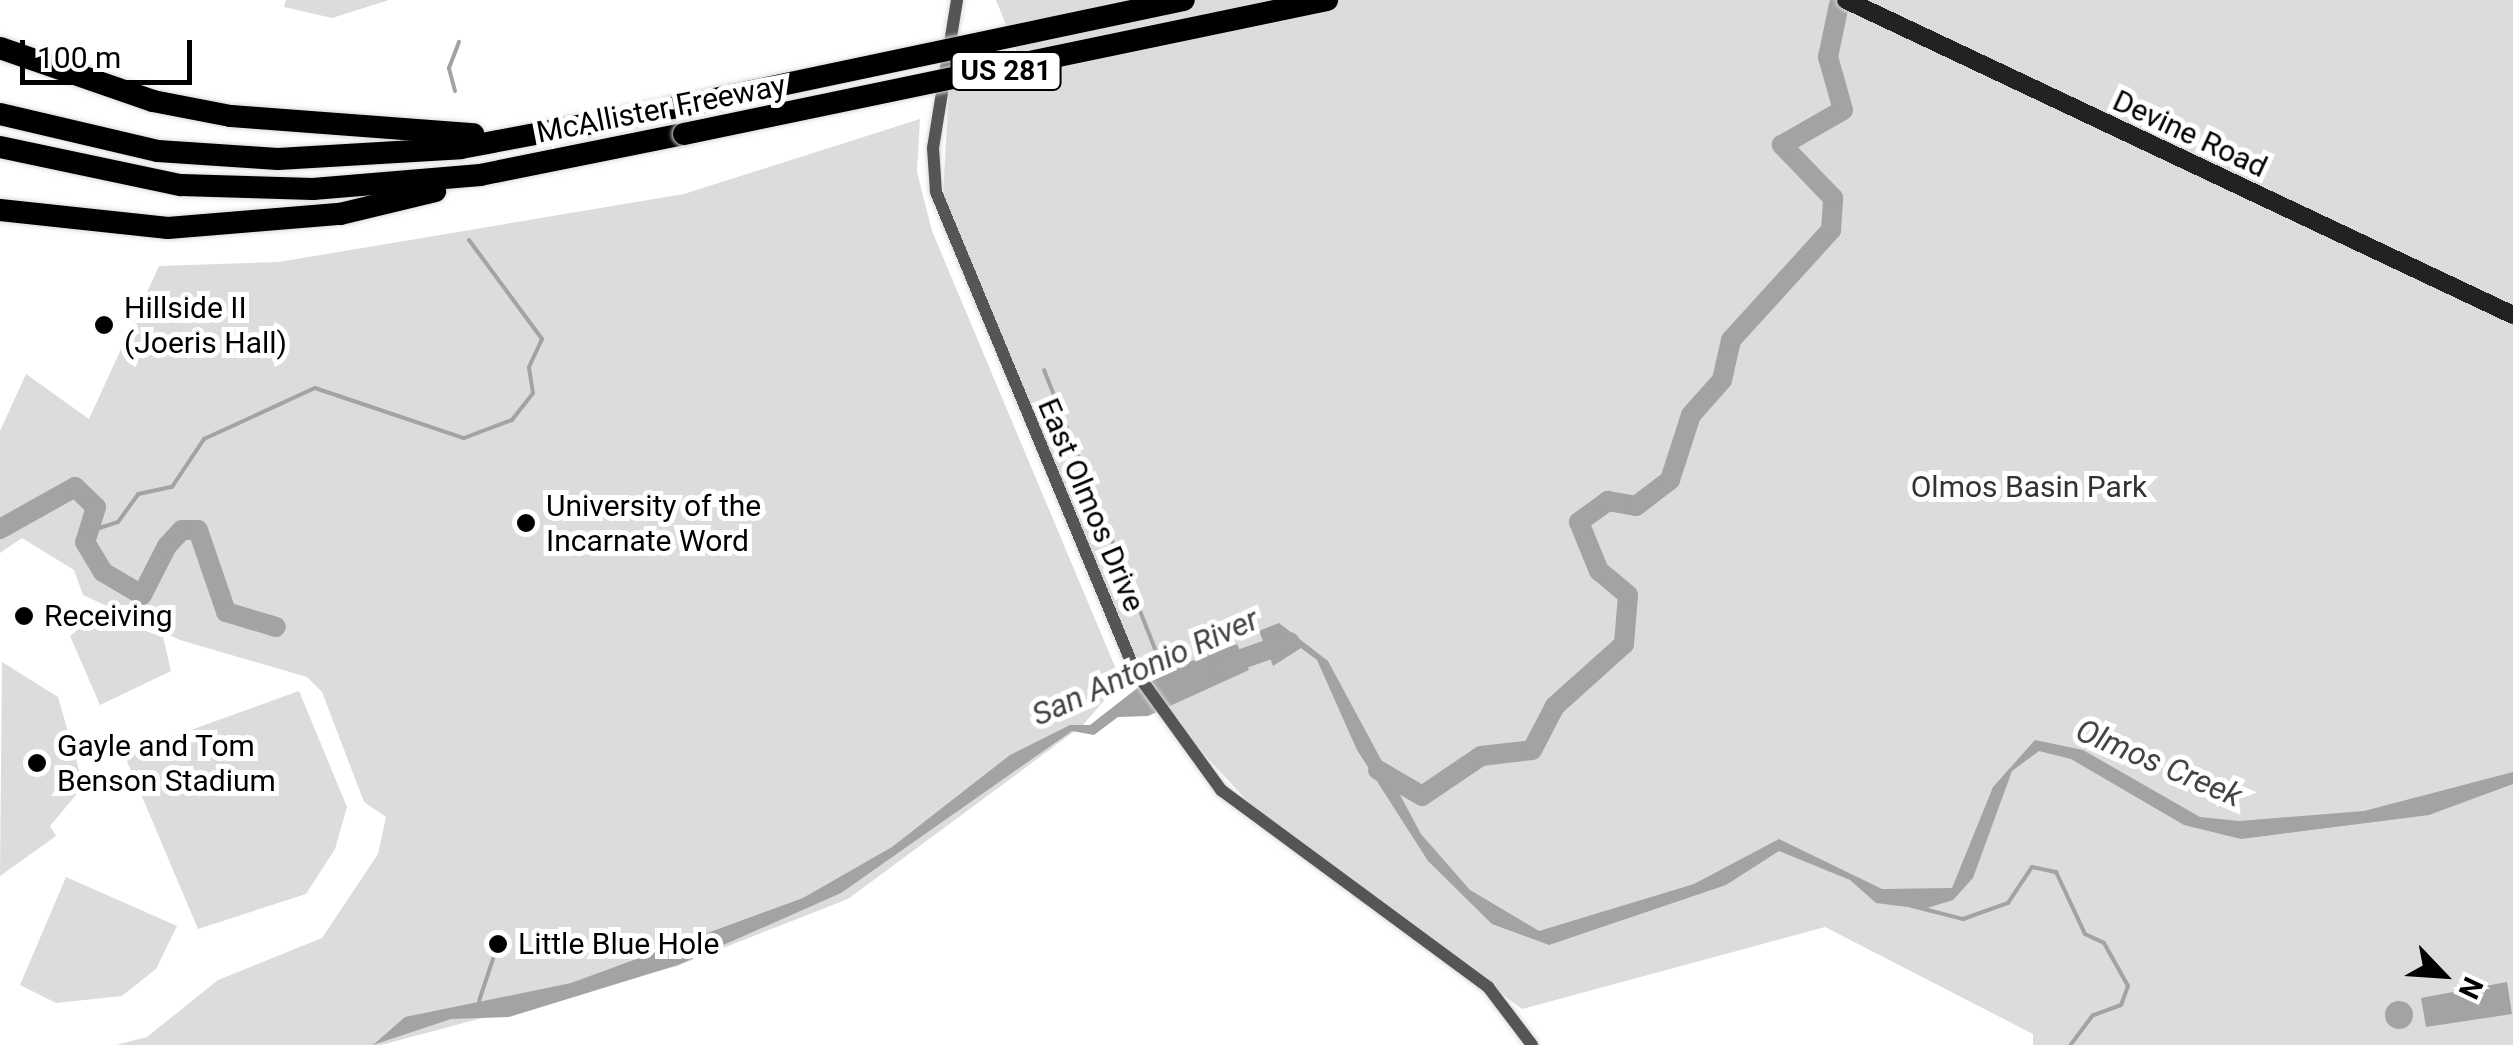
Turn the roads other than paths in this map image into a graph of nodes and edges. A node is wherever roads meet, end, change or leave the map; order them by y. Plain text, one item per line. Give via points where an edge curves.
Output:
1 (958, 0) edge
2 (1184, 0) edge
3 (1328, 0) edge
4 (1846, 0) edge
5 (0, 48) edge
6 (0, 114) edge
7 (552, 136) junction
8 (0, 147) edge
9 (585, 156) junction
10 (0, 210) edge
11 (2513, 315) edge
12 (1532, 1045) edge

1 - 12 street, East Olmos Drive via 933,148 936,192 1128,657 1198,762 1263,826 1488,987
2 - 7 highway, McAllister Freeway / US 281, bridge
3 - 9 highway, McAllister Freeway / US 281, bridge
4 - 11 street, Devine Road
5 - 7 highway via 153,101 231,116
6 - 7 highway, McAllister Freeway / US 281 via 216,159 347,158
8 - 9 highway, McAllister Freeway / US 281 via 181,185 313,189
9 - 10 highway via 268,223 168,228

